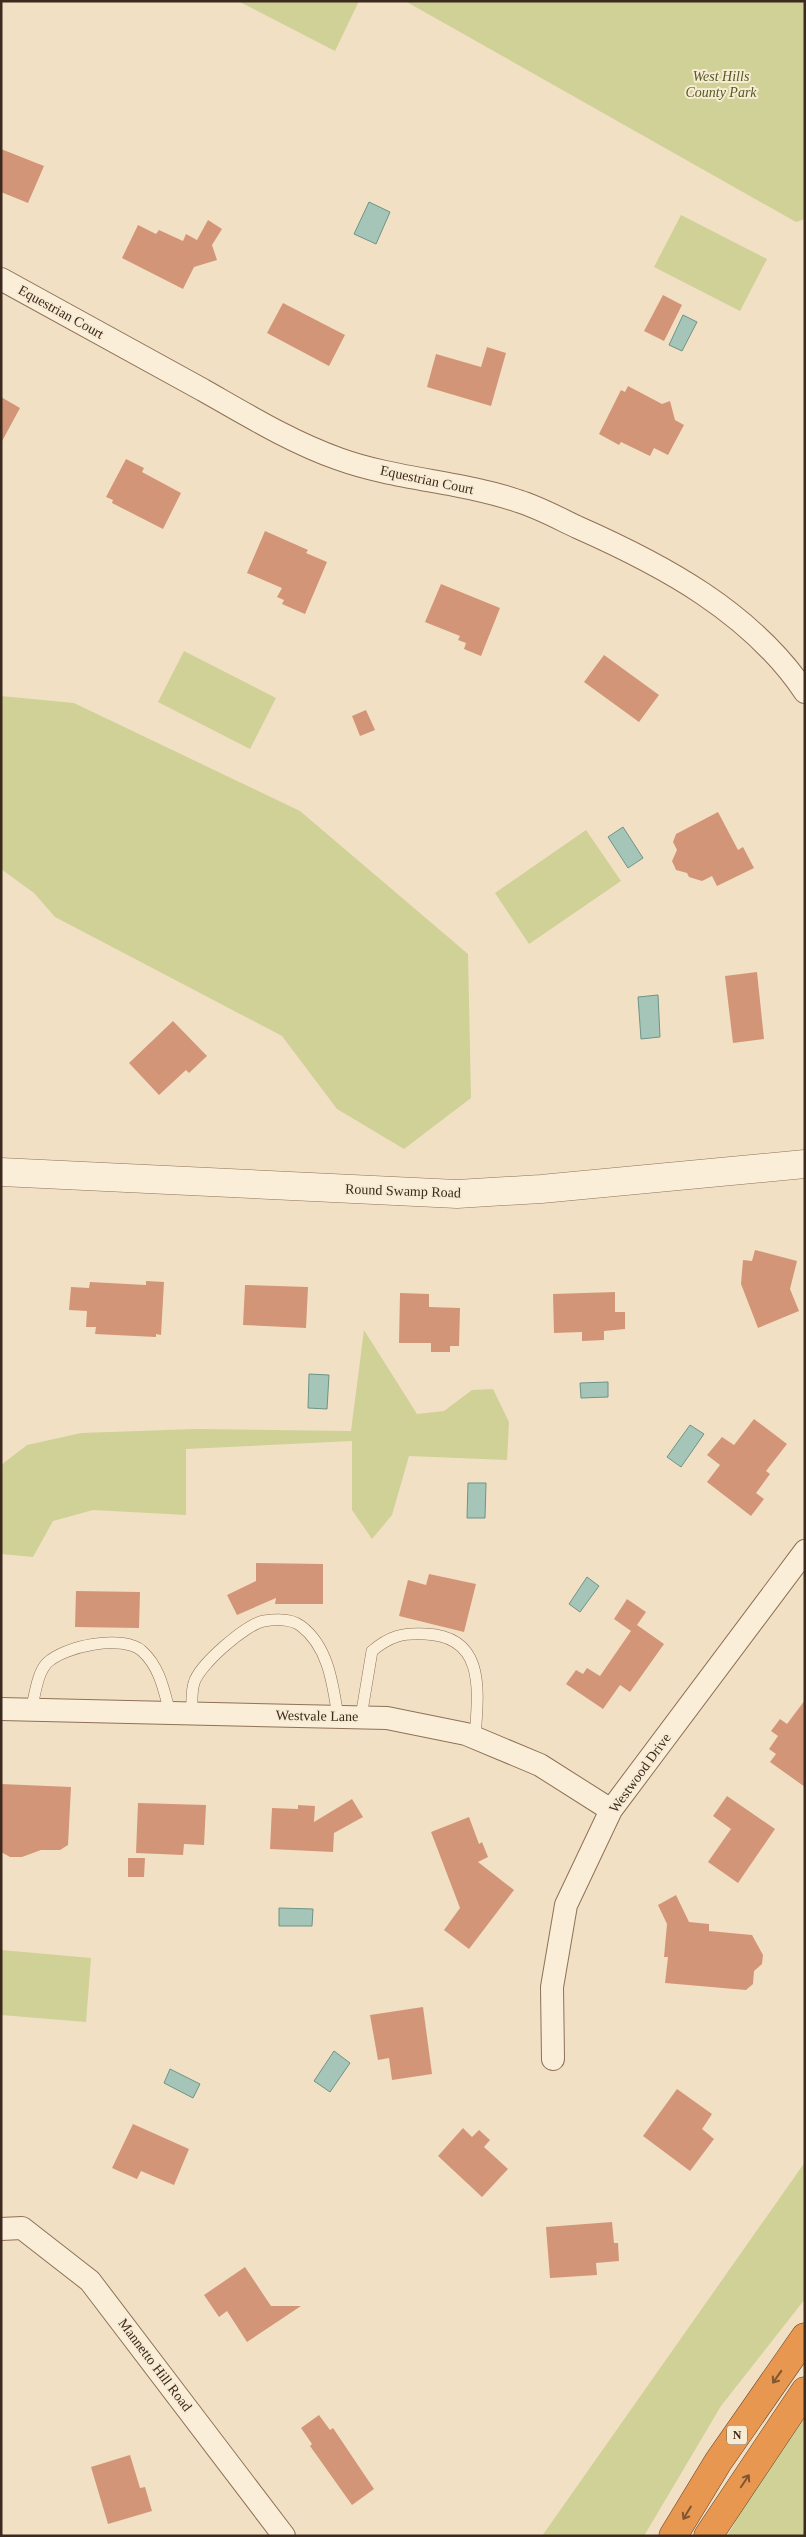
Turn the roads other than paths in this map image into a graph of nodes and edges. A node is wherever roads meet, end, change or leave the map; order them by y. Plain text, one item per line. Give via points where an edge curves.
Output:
1 (1, 279) edge
2 (805, 692) edge
3 (805, 1164) edge
4 (1, 1172) edge
5 (805, 1551) edge
6 (1, 1709) edge
7 (31, 1710) junction
8 (170, 1713) junction
9 (192, 1714) junction
10 (338, 1717) junction
11 (361, 1717) junction
12 (475, 1738) junction
13 (611, 1810) junction
14 (553, 2058) dead end
15 (1, 2229) edge
16 (805, 2337) edge
17 (805, 2391) edge
18 (284, 2536) edge
19 (673, 2536) edge
20 (708, 2536) edge

1 - 2 street, Equestrian Court via 273,429 338,459 400,477 454,484 518,501 609,541 691,585 748,627 790,670
3 - 4 street, Round Swamp Road via 457,1194
5 - 13 street, Westwood Drive
6 - 7 street, Westvale Lane
7 - 8 street, Westvale Lane
7 - 8 lane via 40,1675 46,1664 62,1651 124,1643 141,1650 160,1676
8 - 9 street, Westvale Lane
9 - 10 street, Westvale Lane
9 - 10 lane via 194,1682 208,1662 242,1633 263,1621 288,1620 301,1626 315,1641 330,1669
10 - 11 street, Westvale Lane
11 - 12 street, Westvale Lane via 387,1718
11 - 12 lane via 372,1651 387,1639 408,1633 436,1634 458,1642 469,1653 476,1672 478,1696
12 - 13 street, Westvale Lane via 540,1765
13 - 14 street, Westwood Drive via 566,1905 552,1988
15 - 18 street, Mannetto Hill Road via 22,2228 90,2281
16 -> 19 highway, N via 718,2462
20 -> 17 highway, N

